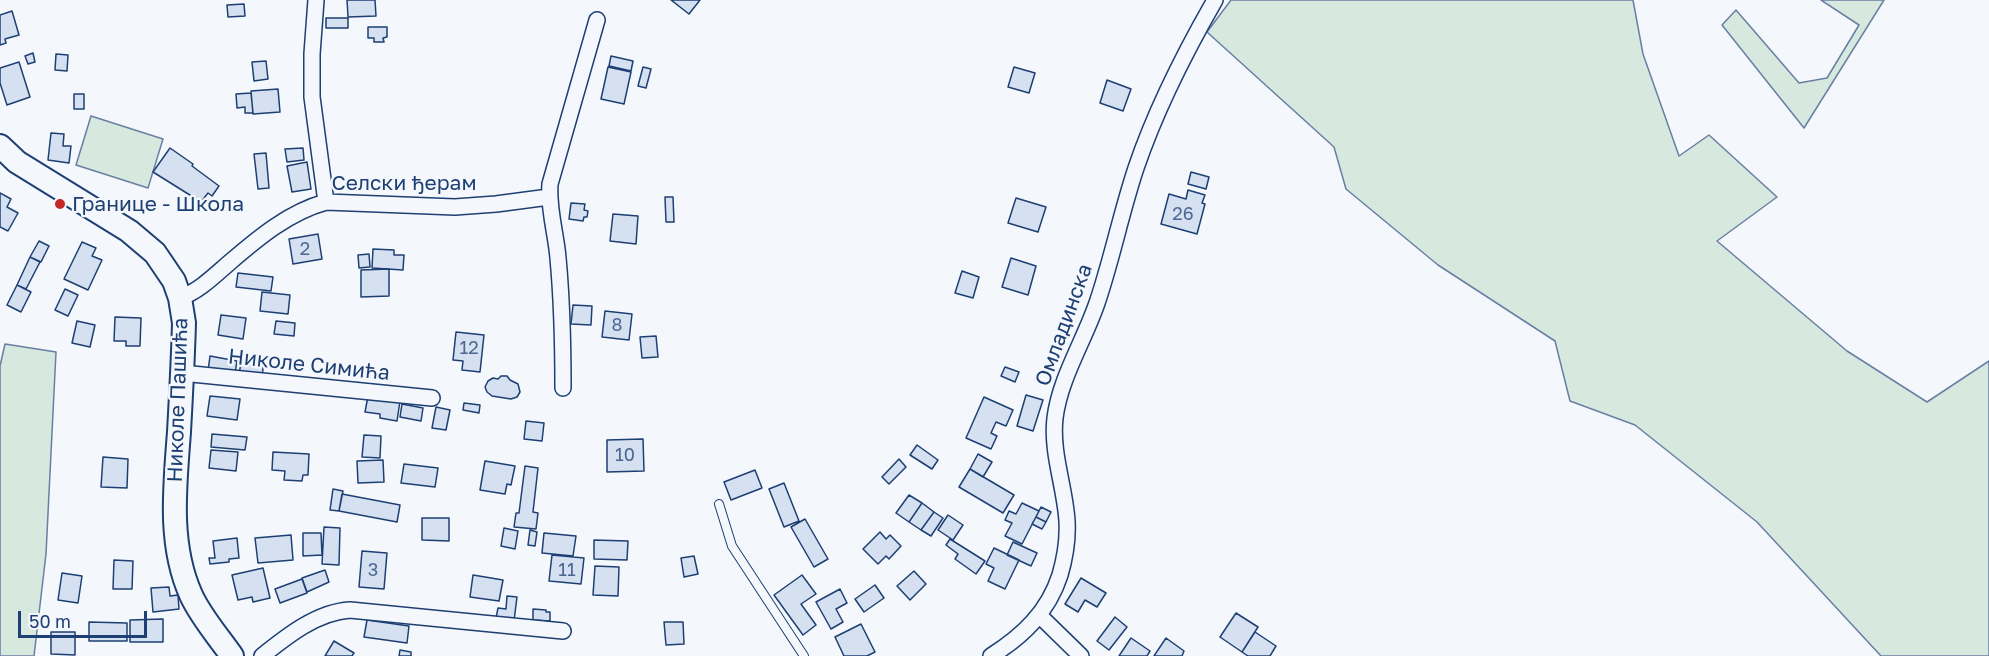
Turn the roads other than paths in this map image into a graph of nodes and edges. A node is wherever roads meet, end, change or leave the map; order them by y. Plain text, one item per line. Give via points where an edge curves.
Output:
1 (316, 0) edge
2 (1215, 0) edge
3 (597, 20) dead end
4 (0, 146) edge
5 (549, 197) junction
6 (326, 202) junction
7 (180, 298) junction
8 (182, 374) junction
9 (562, 388) dead end
10 (432, 398) dead end
11 (719, 504) dead end
12 (1039, 615) junction
13 (563, 632) dead end
14 (232, 656) edge
15 (262, 656) edge
16 (804, 656) edge
17 (991, 656) edge
18 (1081, 656) edge

1 - 6 street via 312,98
2 - 12 street, Омладинска via 1176,71 1146,142 1094,314 1061,393 1055,432 1068,534 1060,576
3 - 5 street
4 - 7 street, Николе Пашића via 17,162 143,241 166,266
5 - 6 street, Селски ђерам via 454,207
5 - 9 street via 561,299
6 - 7 street, Селски ђерам via 264,232 201,287
7 - 8 street, Николе Пашића via 184,322
8 - 10 street, Николе Симића
8 - 14 street, Николе Пашића via 174,503 179,554 196,605
11 - 16 lane via 732,546
12 - 17 street, Омладинска via 1021,635
12 - 18 street
13 - 15 street via 334,611

